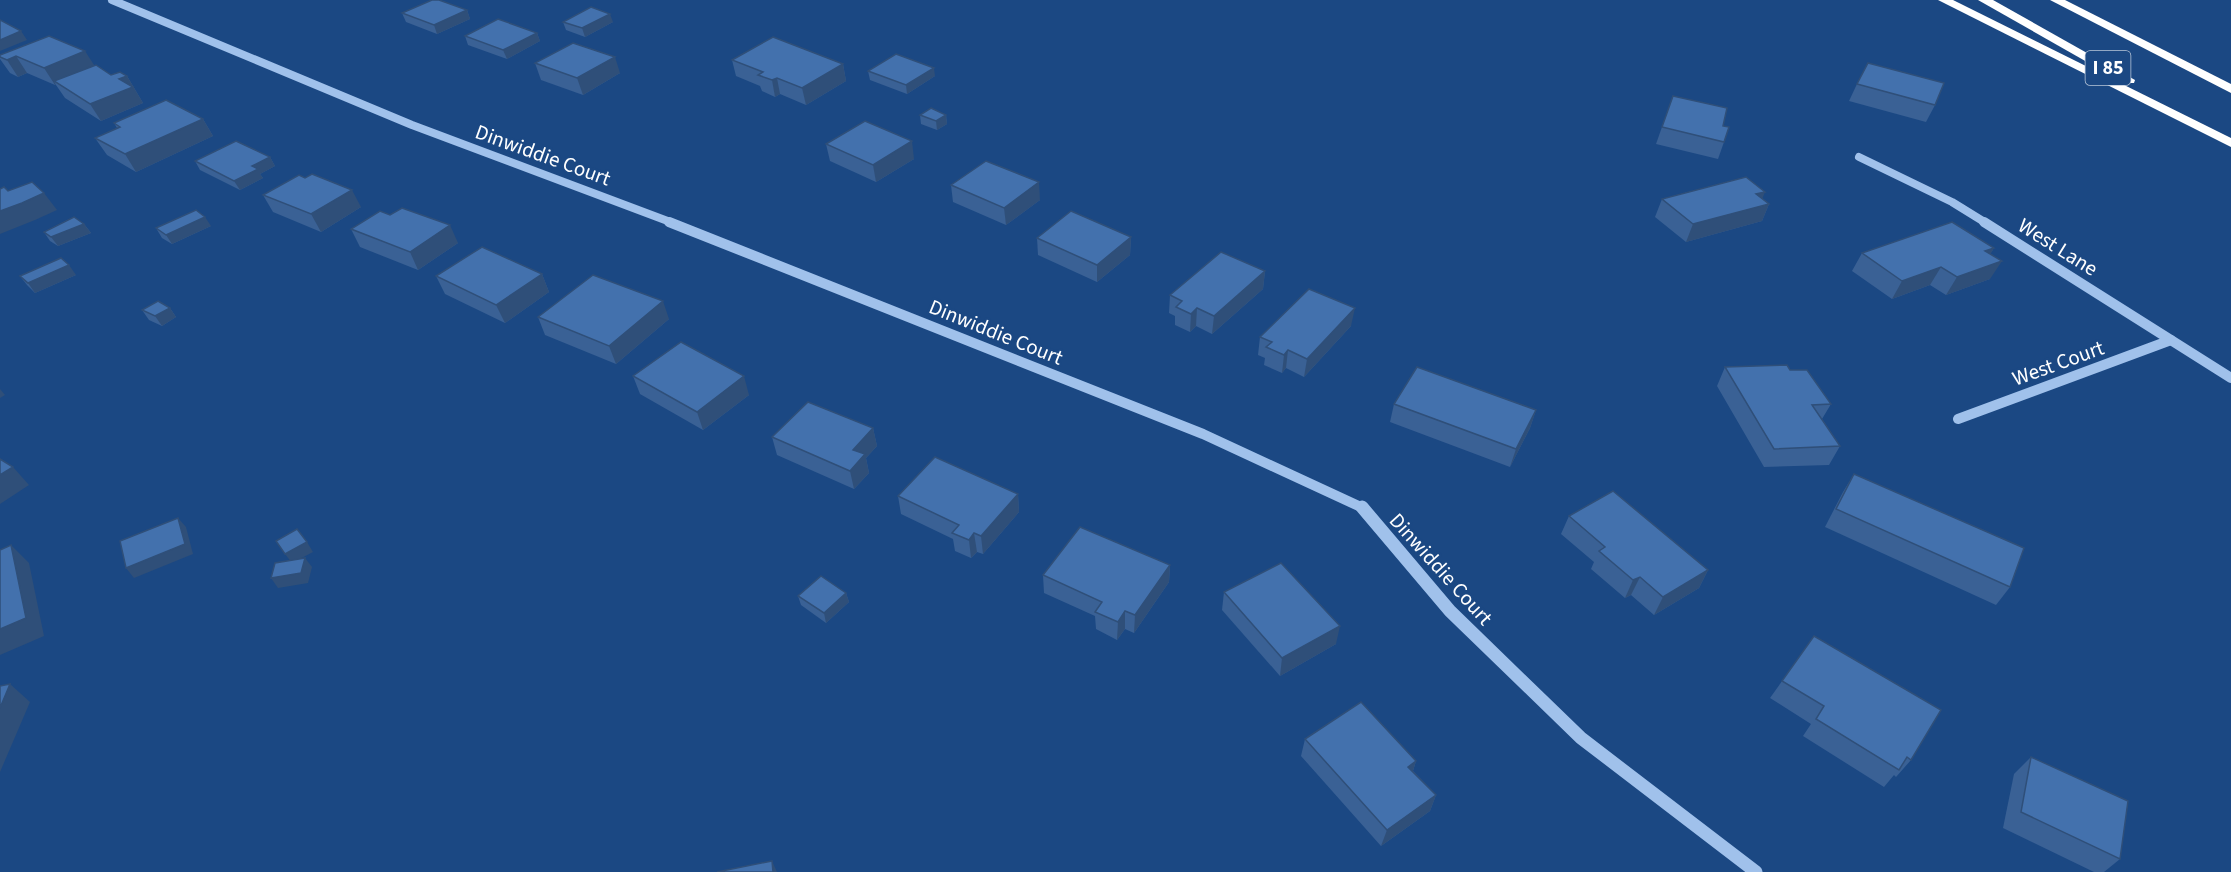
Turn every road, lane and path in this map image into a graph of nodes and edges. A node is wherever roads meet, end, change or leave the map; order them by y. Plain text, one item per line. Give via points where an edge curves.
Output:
1 (112, 0) edge
2 (1944, 0) edge
3 (1984, 0) edge
4 (2056, 0) edge
5 (2231, 89) edge
6 (2231, 137) edge
7 (2231, 142) edge
8 (1859, 157) dead end
9 (2171, 340) junction
10 (2231, 378) edge
11 (1958, 419) dead end
12 (1756, 872) edge

1 - 12 street, Dinwiddie Court via 412,125 642,211 1203,434 1360,505 1450,610 1581,738
2 - 7 highway
3 - 6 highway, I 85
4 - 5 highway, I 85
8 - 9 street, West Lane via 1952,202
9 - 10 street, West Lane
9 - 11 street, West Court

